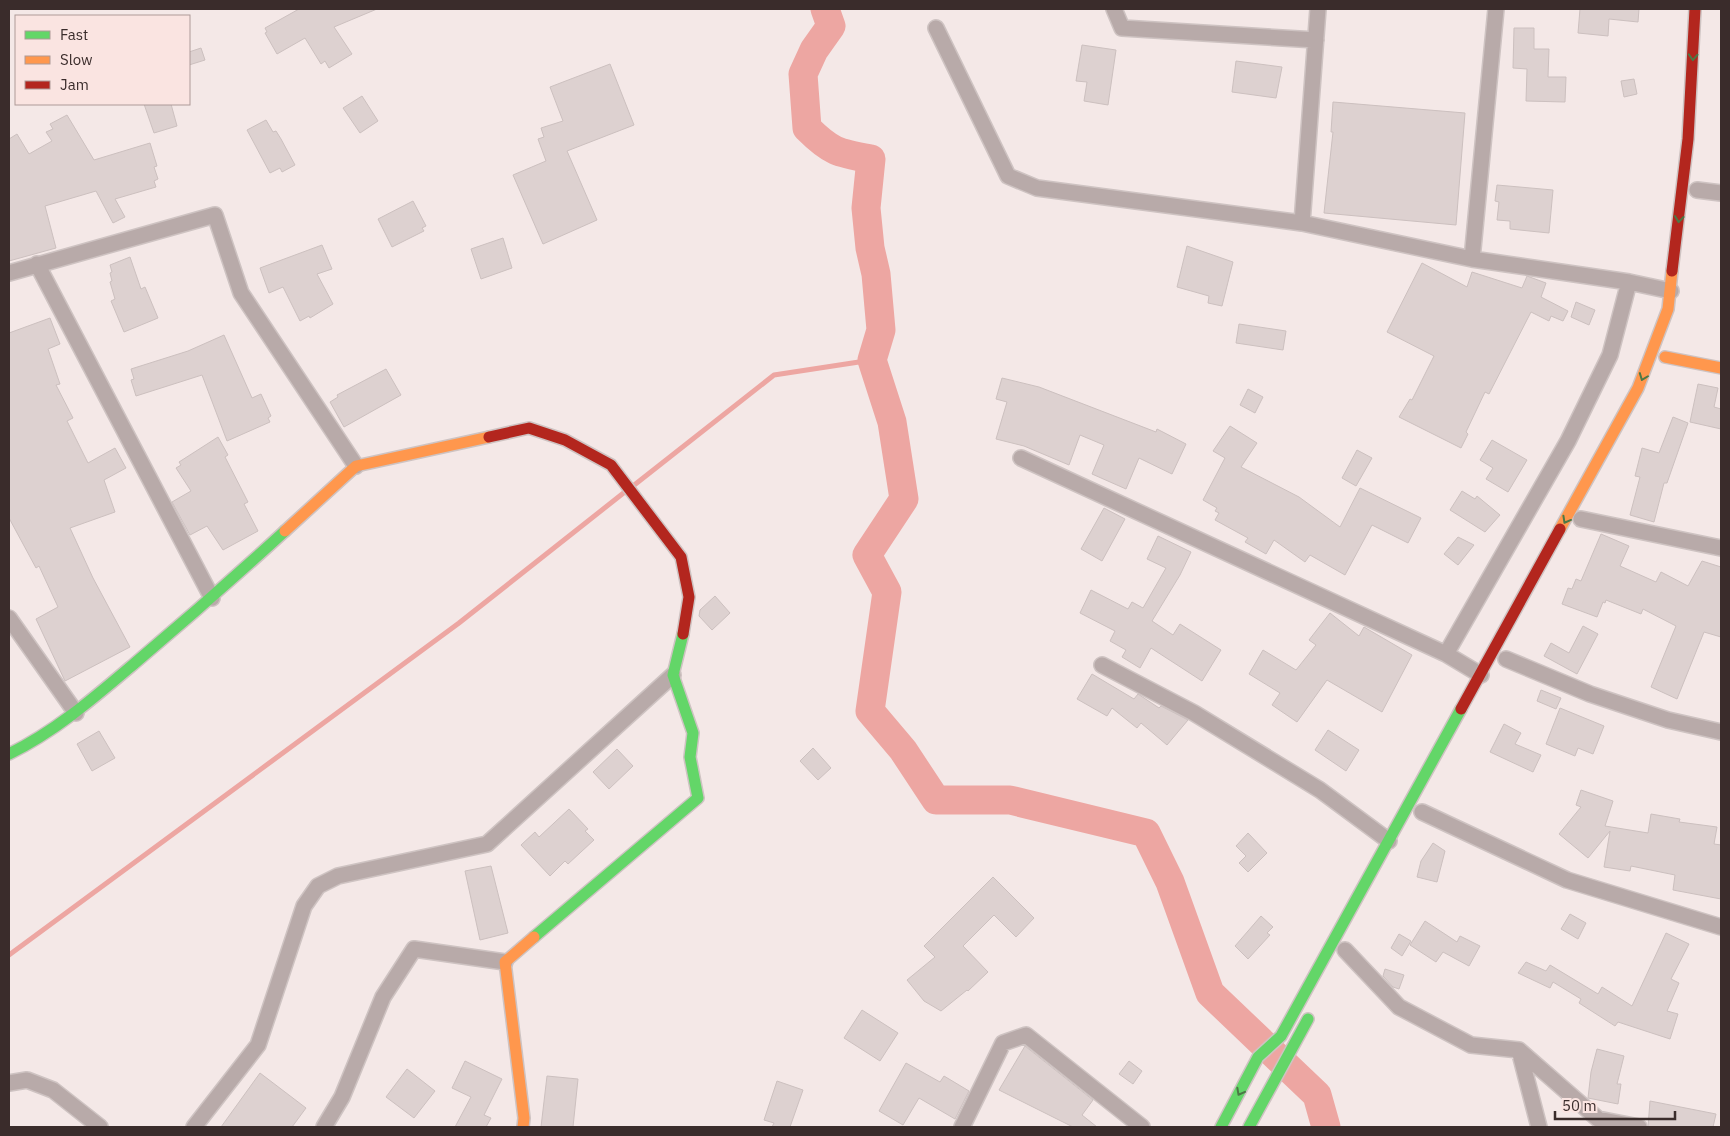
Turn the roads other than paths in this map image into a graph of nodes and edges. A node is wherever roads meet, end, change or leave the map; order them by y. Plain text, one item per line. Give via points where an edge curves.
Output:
1 (1114, 9) edge
2 (1318, 9) edge
3 (1496, 9) edge
4 (1696, 9) edge
5 (936, 28) dead end
6 (1316, 40) junction
7 (1697, 190) dead end
8 (1721, 193) edge
9 (1302, 222) junction
10 (1472, 259) junction
11 (37, 264) junction
12 (9, 273) edge
13 (1629, 282) junction
14 (1676, 296) junction
15 (1673, 329) dead end
16 (1721, 368) edge
17 (1659, 371) dead end
18 (1648, 394) dead end
19 (1635, 419) dead end
20 (1022, 458) dead end
21 (356, 466) junction
22 (1581, 519) dead end
23 (1721, 548) edge
24 (212, 598) junction
25 (9, 618) edge
26 (1446, 654) junction
27 (1506, 659) dead end
28 (1102, 665) dead end
29 (673, 675) junction
30 (1481, 675) junction
31 (76, 713) junction
32 (1721, 732) edge
33 (9, 754) edge
34 (1422, 812) dead end
35 (1390, 841) junction
36 (1721, 927) edge
37 (1345, 950) dead end
38 (505, 962) junction
39 (1314, 1009) dead end
40 (1519, 1050) junction
41 (9, 1083) edge
42 (100, 1127) edge
43 (194, 1127) edge
44 (324, 1127) edge
45 (522, 1127) edge
46 (962, 1127) edge
47 (1142, 1127) edge
48 (1221, 1127) edge
49 (1249, 1127) edge
50 (1539, 1127) edge
51 (1639, 1127) edge

1 - 6 street via 1122,28
2 - 6 street
3 - 10 street
4 -> 14 street
5 - 9 street via 1008,176 1037,188
6 - 9 street
7 - 8 street
9 - 10 street
10 - 13 street
11 - 12 street
11 - 21 street via 215,215 241,293
11 - 24 street
13 - 14 street
13 - 26 street via 1610,356 1568,441
14 - 15 street
14 -> 30 street via 1638,388
16 - 17 street via 1666,352
18 - 19 street
20 - 26 street
21 - 24 street
21 - 29 street via 529,428 565,440 611,465 681,557 689,597
22 - 23 street
24 - 31 street
25 - 31 street
26 - 30 street
27 - 32 street via 1590,694 1668,720
28 - 35 street via 1194,713 1320,790
29 - 38 street via 693,733 690,757 698,798
29 - 43 street via 487,844 338,876 318,886 304,906 258,1045
30 - 35 street
31 - 33 street via 32,744
34 - 36 street via 1567,880
35 -> 48 street via 1281,1036 1258,1058
37 - 40 street via 1399,1007 1471,1045
38 - 44 street via 414,949 383,997 342,1097
38 - 45 street via 524,1118
39 - 49 street
40 - 50 street
40 - 51 street via 1598,1119
41 - 42 street via 27,1080 54,1090
46 - 47 street via 1003,1043 1026,1035

